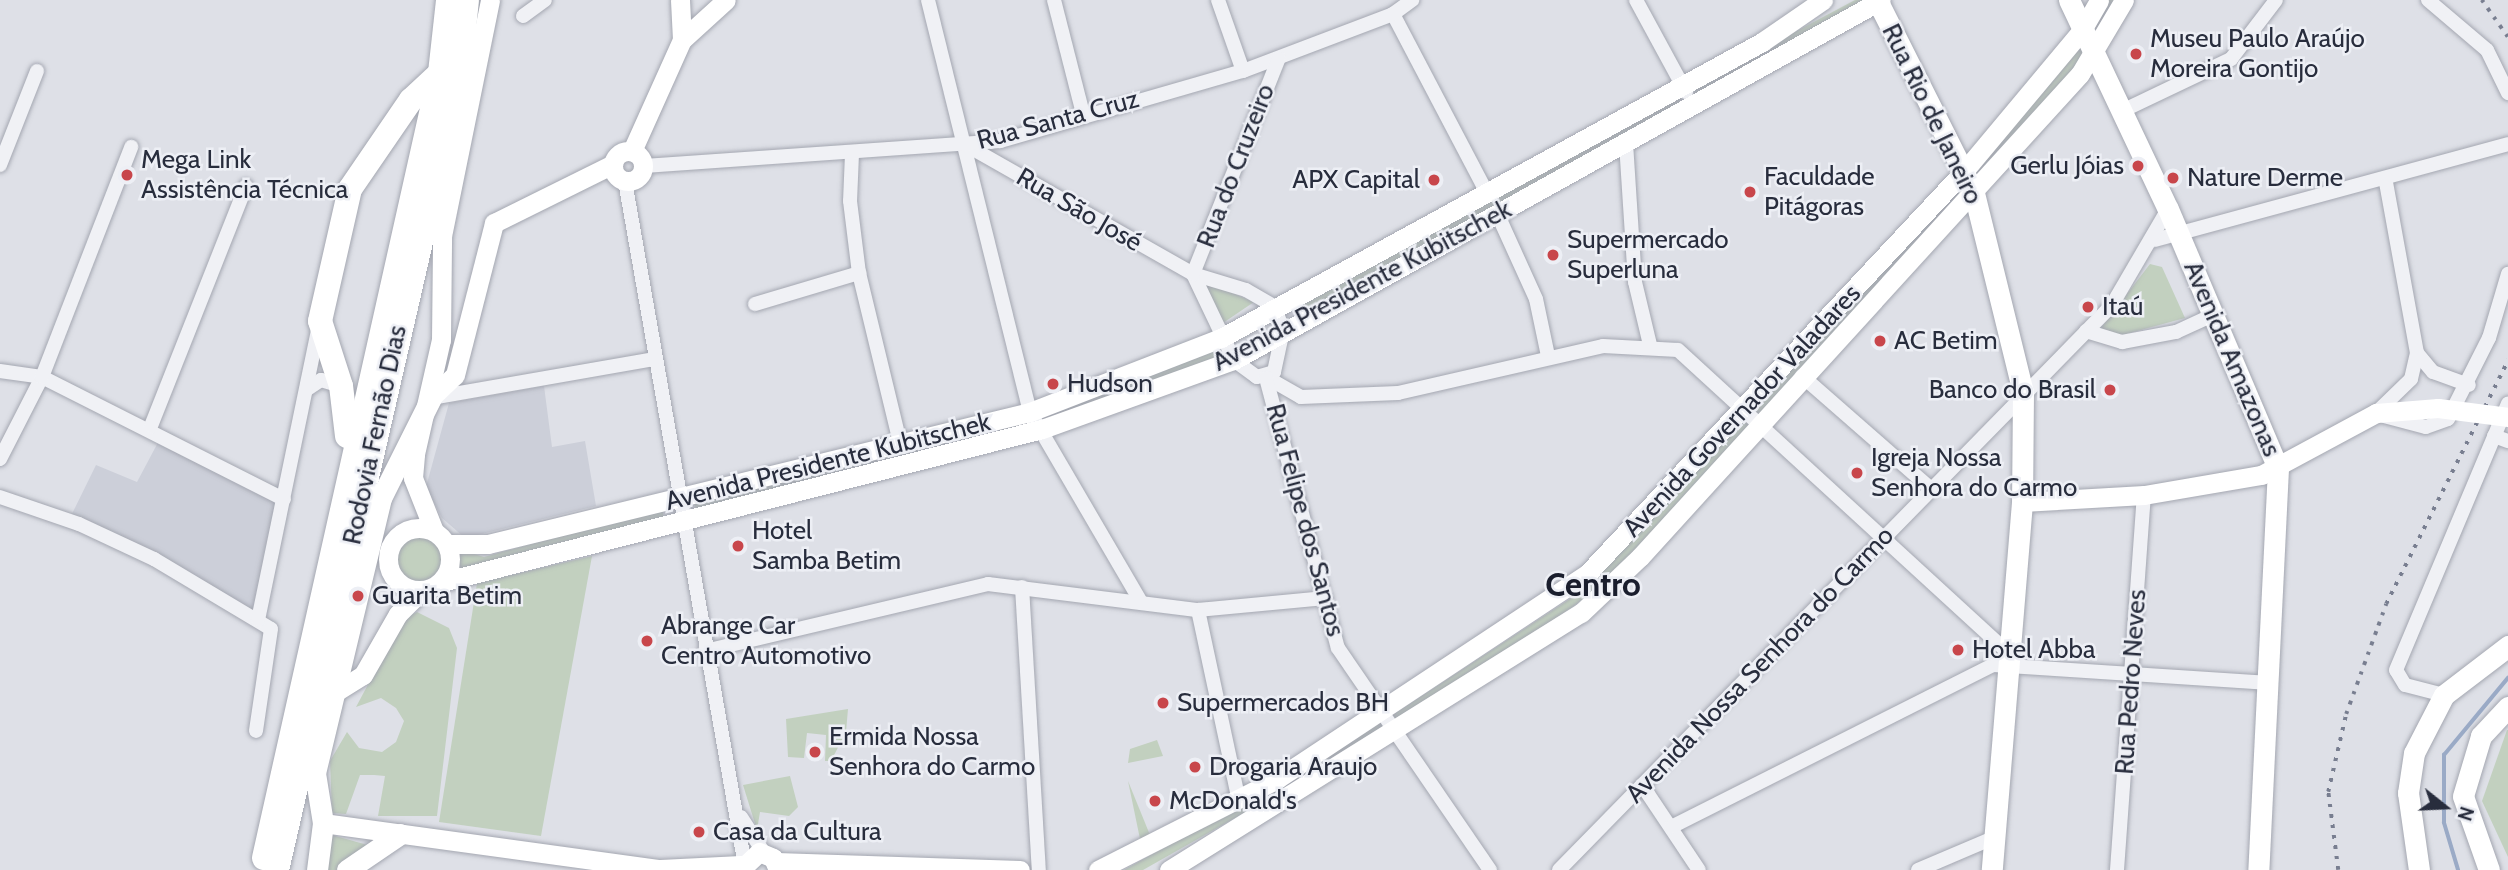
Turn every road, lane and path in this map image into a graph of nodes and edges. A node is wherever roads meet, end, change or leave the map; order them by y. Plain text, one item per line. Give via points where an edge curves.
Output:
1 (448, 0) edge
2 (467, 0) edge
3 (490, 0) edge
4 (545, 0) edge
5 (680, 0) edge
6 (726, 0) edge
7 (928, 0) edge
8 (1054, 0) edge
9 (1218, 0) edge
10 (1412, 0) edge
11 (1636, 0) edge
12 (1823, 0) edge
13 (1879, 0) edge
14 (2070, 0) edge
15 (2099, 0) edge
16 (2124, 0) edge
17 (2276, 0) edge
18 (2428, 0) edge
19 (1393, 14) junction
20 (523, 16) dead end
21 (2082, 30) junction
22 (682, 40) junction
23 (2095, 57) junction
24 (1279, 58) junction
25 (37, 71) dead end
26 (1243, 71) junction
27 (440, 73) junction
28 (1682, 85) junction
29 (2508, 93) edge
30 (1693, 106) junction
31 (2122, 111) junction
32 (1083, 114) junction
33 (1626, 143) junction
34 (2508, 144) edge
35 (966, 145) junction
36 (131, 147) dead end
37 (852, 154) junction
38 (638, 159) junction
39 (613, 164) junction
40 (0, 165) edge
41 (1965, 170) junction
42 (625, 181) junction
43 (2386, 182) junction
44 (246, 186) dead end
45 (1486, 191) junction
46 (1974, 193) junction
47 (2168, 209) junction
48 (1497, 213) junction
49 (2180, 238) junction
50 (2155, 240) junction
51 (859, 274) junction
52 (1193, 274) junction
53 (2508, 274) edge
54 (755, 304) dead end
55 (1274, 306) junction
56 (2213, 315) junction
57 (320, 321) junction
58 (1283, 330) junction
59 (2086, 331) junction
60 (1221, 338) junction
61 (1650, 345) junction
62 (2417, 354) junction
63 (1548, 356) junction
64 (654, 359) junction
65 (1234, 360) junction
66 (0, 371) edge
67 (1802, 376) junction
68 (42, 377) junction
69 (1266, 377) junction
70 (2469, 385) junction
71 (341, 386) junction
72 (306, 390) junction
73 (2023, 391) junction
74 (431, 398) junction
75 (2508, 404) edge
76 (1030, 412) junction
77 (2375, 413) junction
78 (1751, 416) junction
79 (2508, 417) edge
80 (151, 426) junction
81 (1042, 429) junction
82 (2501, 438) edge
83 (901, 446) junction
84 (349, 456) junction
85 (0, 459) edge
86 (2278, 468) junction
87 (1930, 488) junction
88 (2144, 495) junction
89 (0, 497) edge
90 (284, 499) junction
91 (678, 499) junction
92 (2022, 502) junction
93 (682, 521) junction
94 (441, 538) junction
95 (1884, 538) junction
96 (442, 582) junction
97 (1022, 587) junction
98 (421, 591) junction
99 (1325, 598) junction
100 (1141, 602) junction
101 (1199, 610) junction
102 (258, 620) junction
103 (2508, 646) edge
104 (705, 650) junction
105 (2006, 658) junction
106 (2132, 671) junction
107 (2270, 683) junction
108 (334, 693) junction
109 (2444, 695) junction
110 (2508, 707) edge
111 (1381, 710) junction
112 (256, 731) dead end
113 (1396, 733) junction
114 (315, 773) junction
115 (1642, 785) junction
116 (731, 794) junction
117 (1239, 801) junction
118 (323, 823) junction
119 (1671, 827) junction
120 (400, 834) junction
121 (1993, 838) junction
122 (773, 862) edge
123 (742, 865) edge
124 (617, 866) edge
125 (663, 869) edge
126 (261, 870) edge
127 (277, 870) edge
128 (291, 870) edge
129 (317, 870) edge
130 (347, 870) edge
131 (1020, 870) edge
132 (1039, 870) edge
133 (1098, 870) edge
134 (1169, 870) edge
135 (1490, 870) edge
136 (1559, 870) edge
137 (1699, 870) edge
138 (1918, 870) edge
139 (1992, 870) edge
140 (2117, 870) edge
141 (2258, 870) edge
142 (2419, 870) edge
143 (2489, 870) edge

1 - 27 highway, Rodovia Fernão Dias
2 - 127 highway, Rodovia Fernão Dias via 459,76
3 - 74 main road, Rodovia Fernão Dias via 442,236 445,302
4 - 20 street
5 - 22 main road
6 - 22 main road
7 - 35 street
8 - 32 street
9 - 26 street
10 - 19 street, Rua Santa Cruz
11 - 28 street
12 - 28 main road, Avenida Presidente Kubitschek
13 - 30 main road, Avenida Presidente Kubitschek
13 - 41 main road, Rua Rio de Janeiro
14 - 21 main road, Avenida Amazonas
15 - 21 main road, Avenida Governador Valadares
16 - 23 main road, Avenida Governador Valadares
17 - 31 street via 2231,59
18 - 29 street via 2487,50
19 - 24 street, Rua Santa Cruz
19 - 45 street
21 - 23 main road, Avenida Amazonas
21 - 41 main road, Avenida Governador Valadares
22 - 38 main road
23 - 31 main road, Avenida Amazonas
23 - 46 main road, Avenida Governador Valadares
24 - 26 street, Rua Santa Cruz
24 - 52 street, Rua do Cruzeiro
25 - 40 street
26 - 32 street, Rua Santa Cruz
27 - 57 highway via 411,100 351,189
27 - 84 highway, Rodovia Fernão Dias
28 - 30 street
28 - 45 main road, Avenida Presidente Kubitschek
30 - 33 main road, Avenida Presidente Kubitschek
31 - 47 main road, Avenida Amazonas
32 - 35 street, Rua Santa Cruz
33 - 48 main road, Avenida Presidente Kubitschek
33 - 61 street via 1635,282
34 - 43 street
35 - 37 street, Rua Santa Cruz
35 - 52 street, Rua São José
35 - 76 street via 964,164
36 - 68 street
37 - 38 street, Rua Santa Cruz
37 - 51 street via 850,201
38 - 39 main road via 619,154
38 - 42 main road via 638,178
39 - 42 main road
39 - 74 main road via 494,223 455,375
41 - 46 main road, Rua Rio de Janeiro
41 - 78 main road, Avenida Governador Valadares
42 - 64 street
43 - 49 street
43 - 62 street
44 - 80 street
45 - 55 main road, Avenida Presidente Kubitschek
46 - 67 main road, Avenida Governador Valadares
46 - 73 main road, Rua Rio de Janeiro
47 - 49 main road, Avenida Amazonas
47 - 50 street, Avenida Nossa Senhora do Carmo
48 - 58 main road, Avenida Presidente Kubitschek
48 - 63 street via 1536,299
49 - 50 street
49 - 56 main road, Avenida Amazonas
50 - 59 street, Avenida Nossa Senhora do Carmo via 2112,305
51 - 54 street
51 - 83 street
52 - 55 street, Rua São José via 1246,290
52 - 60 street
53 - 70 street
55 - 58 street
55 - 60 main road, Avenida Presidente Kubitschek
56 - 59 street via 2176,331 2122,342
56 - 86 main road, Avenida Amazonas
57 - 71 highway
57 - 72 street
58 - 65 main road, Avenida Presidente Kubitschek
58 - 69 street via 1280,362
59 - 73 street, Avenida Nossa Senhora do Carmo
60 - 65 street
60 - 76 main road, Avenida Presidente Kubitschek
61 - 63 street
61 - 78 street via 1678,349
62 - 70 street via 2433,372
62 - 77 street via 2411,379
63 - 69 street via 1398,393 1301,397
64 - 74 street
64 - 91 street
65 - 69 street via 1249,374
65 - 81 main road, Avenida Presidente Kubitschek
66 - 68 street
67 - 78 main road, Avenida Governador Valadares
67 - 87 street
68 - 80 street
68 - 85 street
69 - 99 street, Rua Felipe dos Santos
70 - 77 street via 2448,419 2438,424 2417,426
71 - 72 street via 321,380
71 - 84 highway
72 - 90 street
73 - 87 street, Avenida Nossa Senhora do Carmo
73 - 92 main road, Rua Rio de Janeiro
74 - 94 main road, Rodovia Fernão Dias via 413,478
74 - 108 main road via 381,498
75 - 82 street
76 - 81 street
76 - 83 main road, Avenida Presidente Kubitschek
77 - 79 main road, bridge via 2438,408
77 - 86 main road
78 - 95 street
78 - 111 main road, Avenida Governador Valadares via 1587,575
78 - 113 main road, Avenida Governador Valadares via 1640,556 1581,613
80 - 90 street
81 - 93 main road, Avenida Presidente Kubitschek
81 - 100 street
82 - 109 street via 2396,670 2405,685
83 - 91 main road, Avenida Presidente Kubitschek
84 - 126 highway, Rodovia Fernão Dias
86 - 88 main road
86 - 107 main road, Avenida Amazonas
87 - 95 street, Avenida Nossa Senhora do Carmo
88 - 92 main road
88 - 106 street, Rua Pedro Neves
89 - 102 street via 154,559
90 - 102 street
91 - 93 street
91 - 94 main road, Avenida Presidente Kubitschek via 488,544
92 - 105 main road, Rua Rio de Janeiro
93 - 96 main road, Avenida Presidente Kubitschek
93 - 104 street
94 - 96 main road via 451,564
94 - 98 main road via 414,528 390,548 394,578
95 - 105 street
95 - 115 street, Avenida Nossa Senhora do Carmo
96 - 98 main road
97 - 100 street
97 - 104 street via 963,586
97 - 132 street
98 - 108 main road via 398,614 363,675
99 - 101 street
99 - 111 street, Rua Felipe dos Santos via 1338,648
100 - 101 street
101 - 117 street
102 - 112 street via 272,635
103 - 109 main road
104 - 116 street
105 - 106 street
105 - 119 street
105 - 121 main road, Rua Rio de Janeiro
106 - 107 street
106 - 140 street, Rua Pedro Neves
107 - 141 main road, Avenida Amazonas
108 - 114 main road
109 - 142 main road via 2414,752 2409,793
110 - 143 main road via 2481,736 2463,796
111 - 113 street, Rua Felipe dos Santos
111 - 117 main road, Avenida Governador Valadares
113 - 134 main road, Avenida Governador Valadares
113 - 135 street, Rua Felipe dos Santos
114 - 118 main road
114 - 128 highway
115 - 119 street
115 - 136 street, Avenida Nossa Senhora do Carmo
116 - 122 street
116 - 123 street
117 - 133 main road, Avenida Governador Valadares
118 - 120 main road
118 - 129 main road
119 - 137 street
120 - 124 main road
120 - 130 main road
121 - 138 street
121 - 139 main road, Rua Rio de Janeiro
122 - 123 main road
122 - 131 main road
123 - 125 main road
124 - 125 main road

